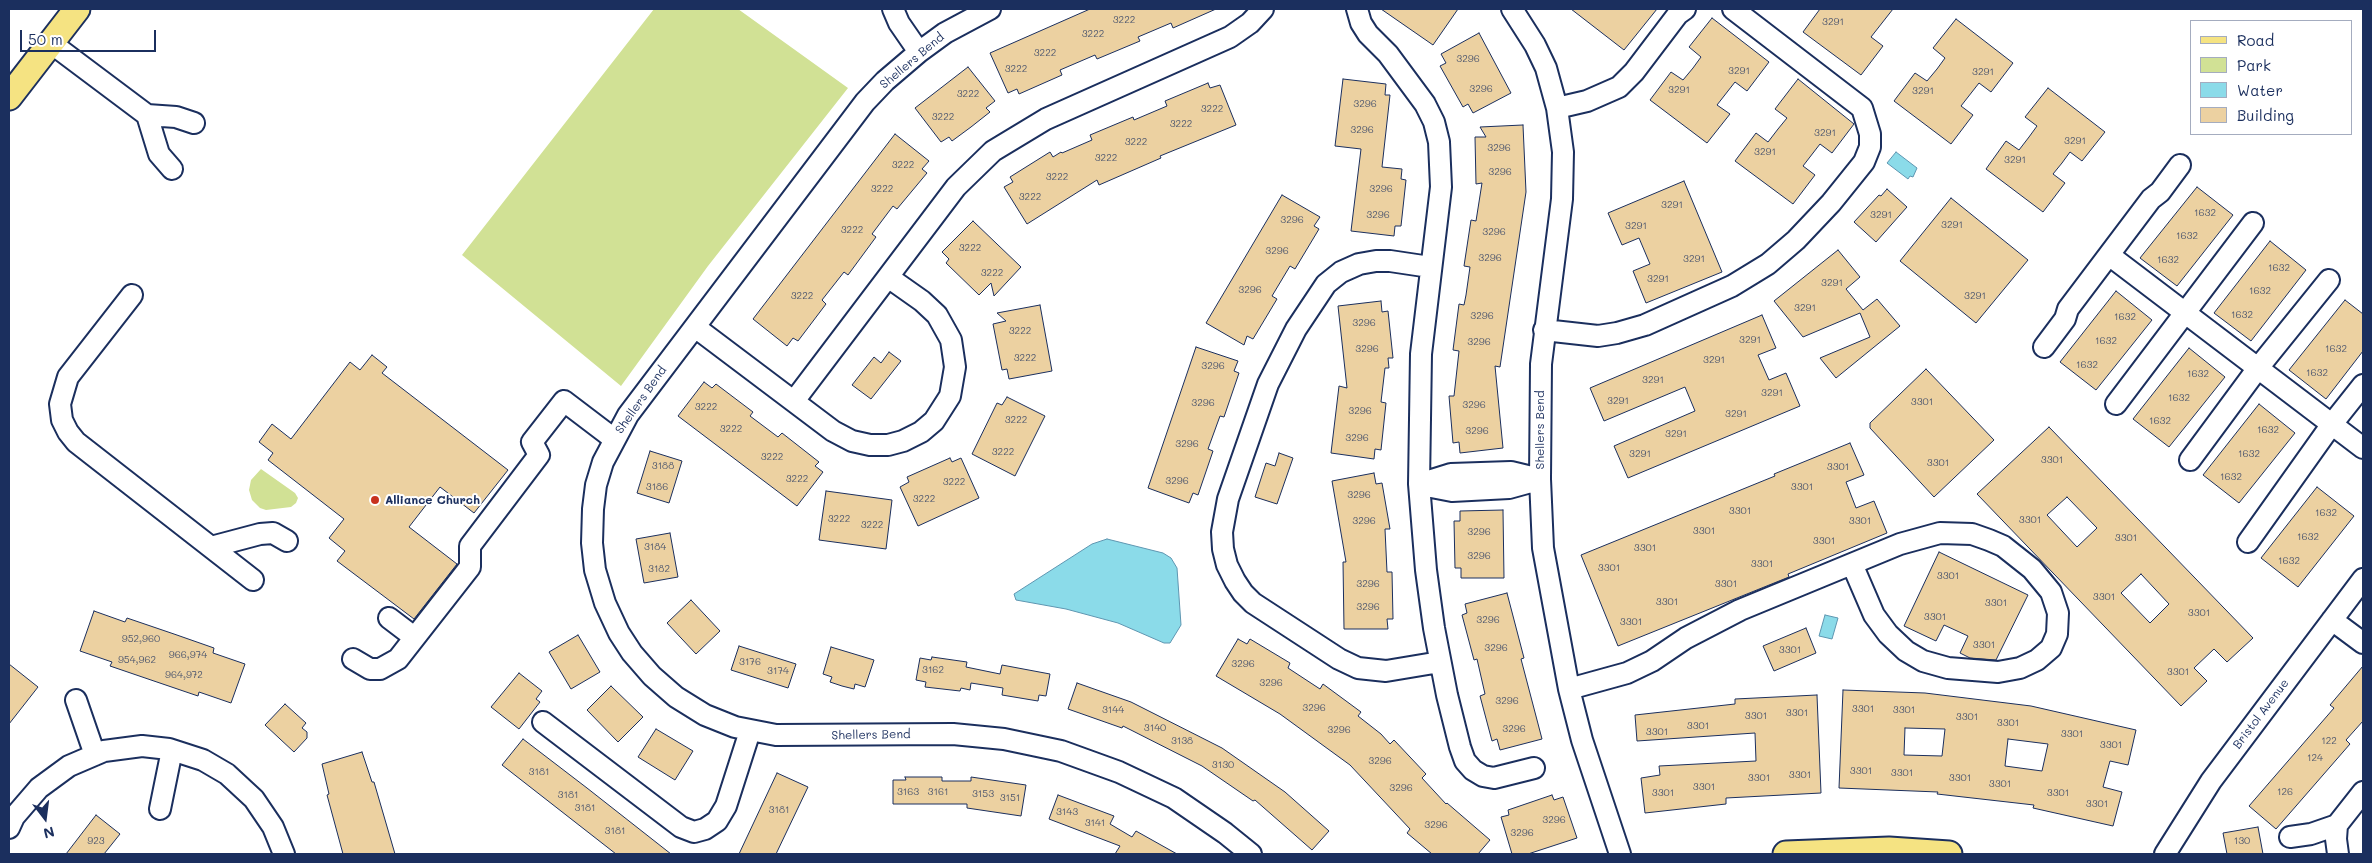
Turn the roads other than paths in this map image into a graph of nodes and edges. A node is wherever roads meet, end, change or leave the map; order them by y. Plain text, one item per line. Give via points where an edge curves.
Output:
1 (77, 9) edge
2 (893, 9) edge
3 (990, 9) edge
4 (1263, 9) edge
5 (1357, 9) edge
6 (1512, 9) edge
7 (1685, 9) edge
8 (1733, 9) edge
9 (52, 43) junction
10 (918, 52) junction
11 (9, 97) edge
12 (1557, 108) junction
13 (147, 115) junction
14 (194, 123) dead end
15 (2180, 165) dead end
16 (172, 169) dead end
17 (2253, 223) dead end
18 (2109, 255) junction
19 (1430, 267) junction
20 (888, 277) junction
21 (2330, 280) dead end
22 (132, 295) dead end
23 (2184, 312) junction
24 (695, 327) junction
25 (1544, 330) junction
26 (2044, 347) dead end
27 (2258, 368) junction
28 (2363, 385) edge
29 (794, 401) junction
30 (2116, 404) dead end
31 (2332, 424) junction
32 (614, 439) junction
33 (2363, 448) edge
34 (2190, 460) dead end
35 (1540, 479) junction
36 (1420, 484) junction
37 (287, 540) dead end
38 (2248, 542) dead end
39 (210, 547) junction
40 (1852, 564) junction
41 (2363, 578) edge
42 (253, 580) dead end
43 (389, 618) dead end
44 (2332, 620) junction
45 (414, 637) junction
46 (2363, 643) edge
47 (353, 659) dead end
48 (1440, 662) junction
49 (1569, 689) junction
50 (76, 700) dead end
51 (543, 722) dead end
52 (750, 731) junction
53 (172, 750) junction
54 (95, 755) junction
55 (1534, 768) dead end
56 (2363, 792) edge
57 (160, 809) dead end
58 (2337, 825) junction
59 (9, 828) edge
60 (2290, 837) dead end
61 (1888, 852) edge
62 (1818, 853) edge
63 (284, 854) edge
64 (1251, 854) edge
65 (1620, 854) edge
66 (1786, 854) edge
67 (1949, 854) edge
68 (2165, 854) edge
69 (2338, 854) edge

1 - 9 main road
2 - 10 street
3 - 10 street, Shellers Bend
4 - 20 street via 1250,24 1230,37 1046,119 993,151 956,187
5 - 19 street via 1368,34 1413,87 1434,122 1439,142 1441,186
6 - 12 street, Shellers Bend via 1546,68
7 - 12 street via 1620,87 1587,101
8 - 25 street via 1862,108 1870,134 1870,147 1864,162 1796,240 1768,264 1732,286 1645,325 1617,333 1598,336
9 - 11 main road
9 - 13 street
10 - 24 street, Shellers Bend via 865,102
12 - 25 street, Shellers Bend via 1564,174
13 - 14 street via 176,116
13 - 16 street via 159,154
15 - 18 street
17 - 23 street
18 - 23 street
18 - 26 street
19 - 36 street via 1421,364
19 - 48 street via 1376,261 1341,272 1326,284 1296,328 1268,384 1228,499 1222,532 1227,565 1243,593 1253,603 1339,659 1358,668 1386,671
20 - 29 street
20 - 29 street via 937,315 951,340 954,381 950,396 934,421 903,441 870,445 833,432
21 - 27 street
22 - 39 street via 68,377 60,404 62,420 76,442
23 - 27 street
23 - 30 street
24 - 29 street
24 - 32 street, Shellers Bend via 628,415
25 - 35 street, Shellers Bend
27 - 31 street
27 - 34 street
28 - 31 street
31 - 33 street
31 - 38 street
32 - 45 street via 564,401 532,442 540,455 470,546 470,567
32 - 52 street, Shellers Bend via 596,485 593,509 595,570 605,603 632,653 652,676 676,697 705,714
35 - 36 street via 1511,472 1451,474
35 - 49 street, Shellers Bend via 1543,548
36 - 48 street via 1426,570
37 - 39 street via 273,533 260,534
39 - 42 street
40 - 40 street via 1900,544 1940,533 1972,534 1989,540 2003,546 2032,569 2051,592 2058,613 2051,648 2020,668 1990,671 1948,668 1923,660 1906,651 1888,634 1874,615
40 - 49 street via 1740,610 1627,673
41 - 44 street, Bristol Avenue
43 - 45 street
44 - 46 street
44 - 68 street, Bristol Avenue via 2211,782
45 - 47 street via 398,658 380,670 370,669
48 - 55 street via 1465,761 1483,776 1494,778
49 - 65 street, Shellers Bend via 1582,740
50 - 54 street
51 - 52 street via 681,827 694,832 717,821 726,806
52 - 64 street, Shellers Bend via 776,735 953,734 1004,739 1061,751 1119,772 1174,798
53 - 54 street via 142,746
53 - 57 street
53 - 63 street via 203,760 227,774 254,799 273,827
54 - 59 street via 69,766 38,788
56 - 58 street
58 - 60 street
58 - 69 street
61 - 62 main road
61 - 67 main road
62 - 66 main road

